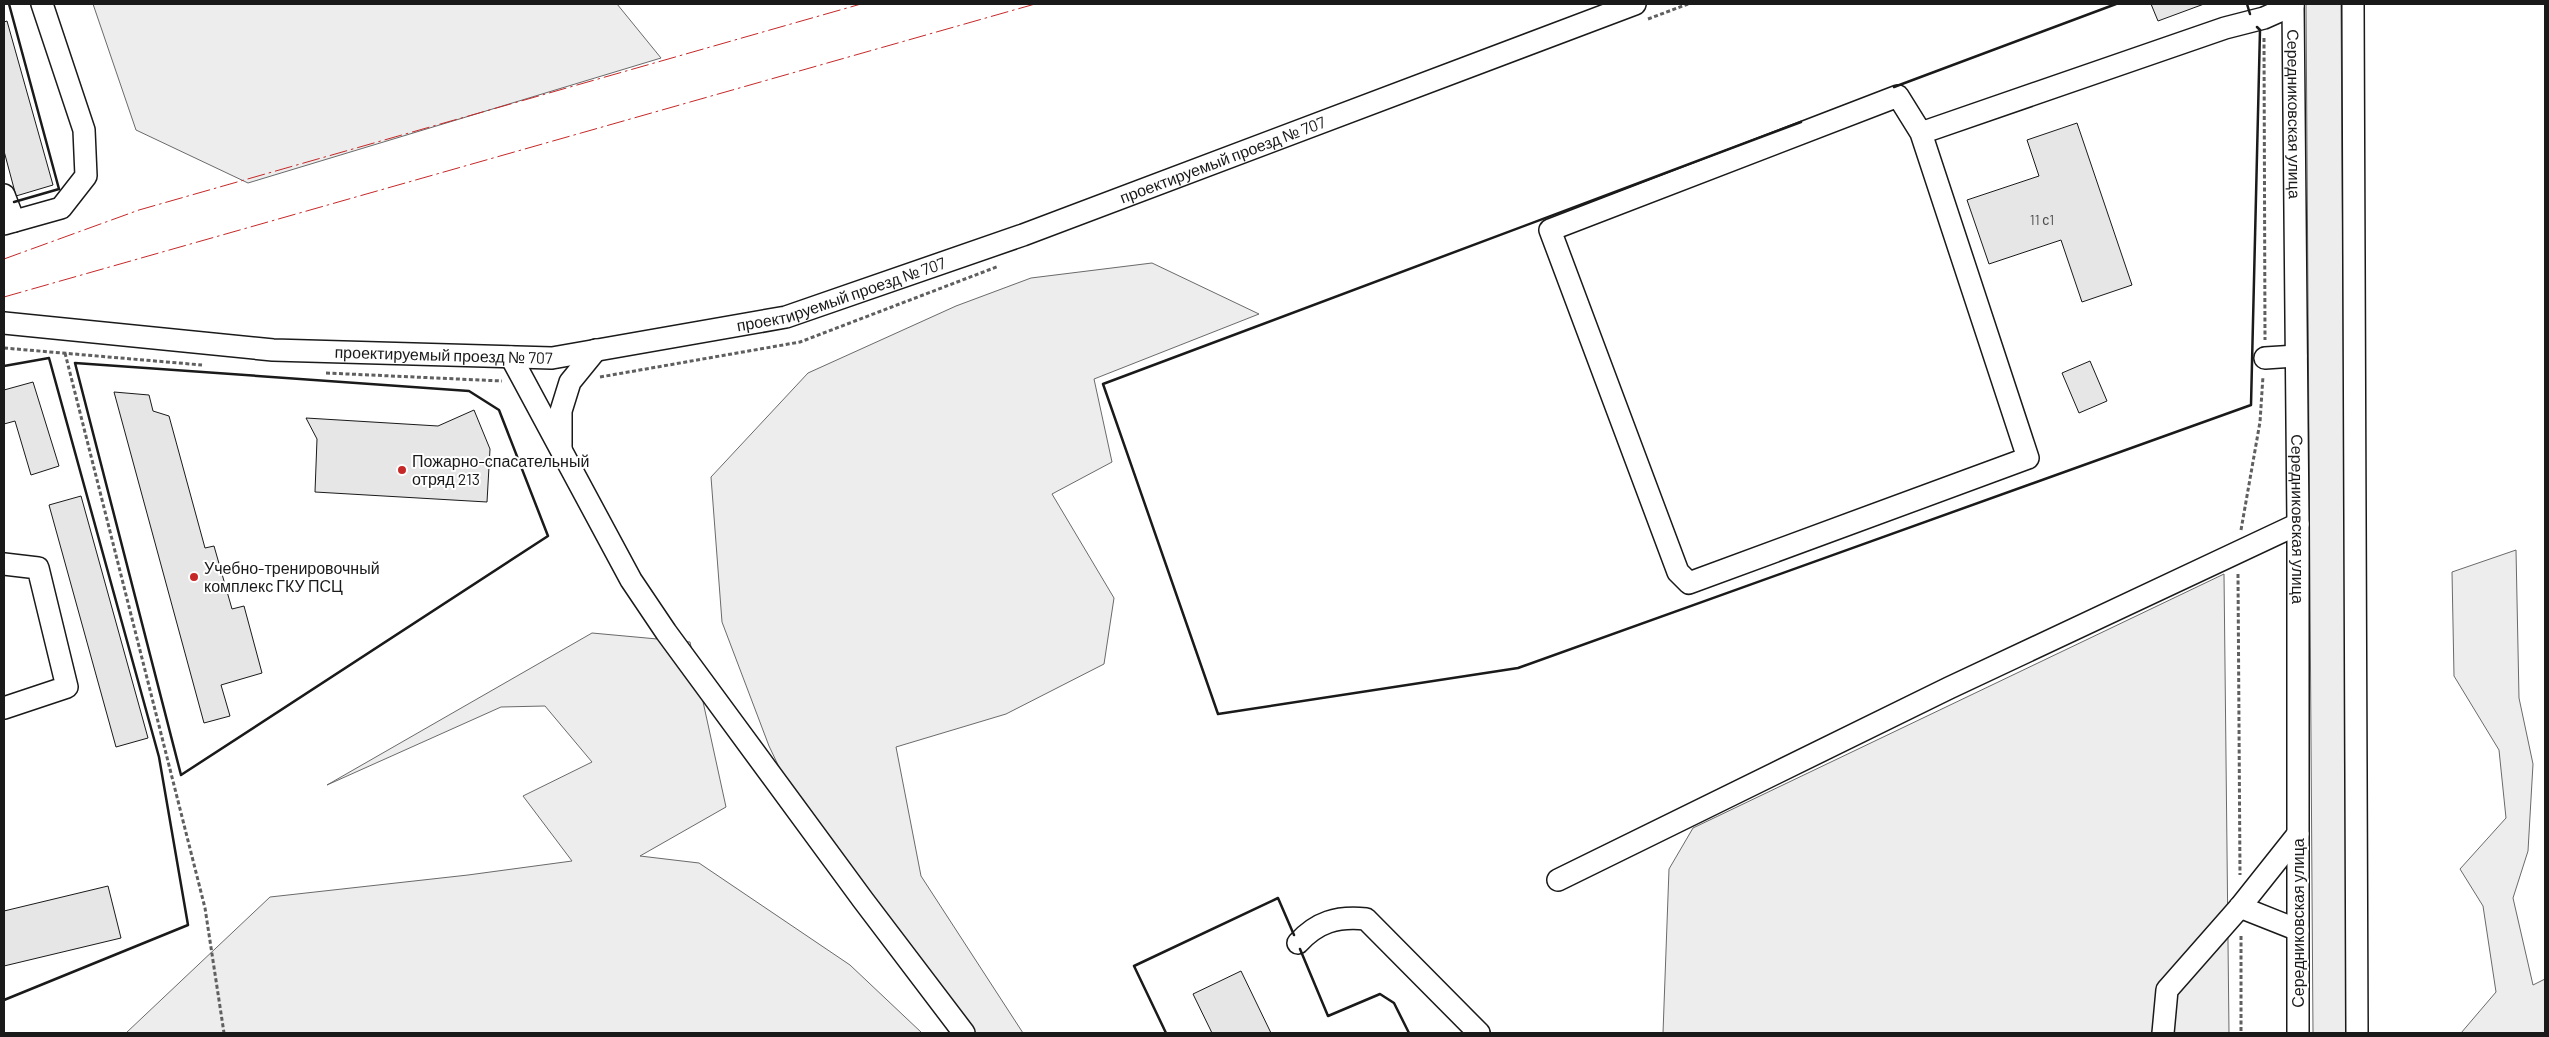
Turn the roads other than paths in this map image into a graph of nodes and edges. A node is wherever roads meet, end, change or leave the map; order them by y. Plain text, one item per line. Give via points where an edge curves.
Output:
1 (42, 4) edge
2 (2293, 4) edge
3 (2353, 4) edge
4 (1639, 13) edge
5 (1921, 133) junction
6 (4, 195) edge
7 (9, 222) edge
8 (4, 323) edge
9 (596, 350) junction
10 (2296, 356) junction
11 (511, 357) junction
12 (2265, 358) road end
13 (561, 450) junction
14 (2298, 524) junction
15 (4, 564) edge
16 (4, 708) edge
17 (2298, 834) junction
18 (1558, 880) dead end
19 (2240, 907) junction
20 (2298, 930) junction
21 (1298, 943) dead end
22 (964, 1033) edge
23 (1479, 1033) edge
24 (2163, 1033) edge
25 (2298, 1033) edge
26 (2357, 1033) edge

1 - 7 street via 84,130 86,176 61,208
2 - 5 street via 2264,18 2225,28
2 - 10 street, Середниковская улица
3 - 26 street
4 - 9 street, проектируемый проезд № 707 via 786,317
5 - 5 street via 1898,96 1550,230 1678,572 1689,583 2028,458
6 - 7 street
8 - 11 street, проектируемый проезд № 707 via 273,350
9 - 11 street, проектируемый проезд № 707 via 552,358
9 - 13 street via 570,382 561,411
10 - 12 street
10 - 14 street, Середниковская улица
11 - 13 street
13 - 22 street via 631,580 666,632
14 - 17 street, Середниковская улица
14 - 18 street via 1940,692
15 - 16 street via 38,568 67,687
17 - 19 street
17 - 20 street, Середниковская улица
19 - 20 street
19 - 24 street via 2167,990
20 - 25 street, Середниковская улица
21 - 23 street via 1310,930 1344,916 1366,919

